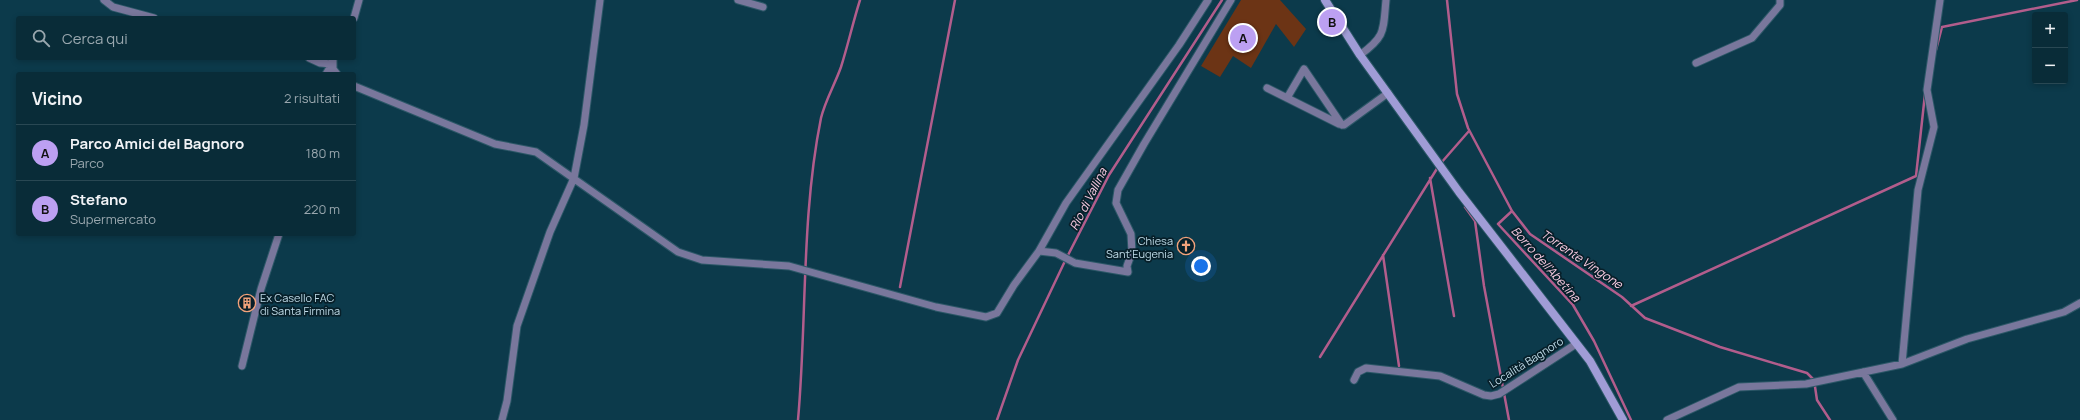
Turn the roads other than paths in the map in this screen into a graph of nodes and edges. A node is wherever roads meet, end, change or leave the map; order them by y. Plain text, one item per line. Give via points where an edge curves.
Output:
1 (104, 0) edge
2 (359, 0) edge
3 (600, 0) edge
4 (738, 0) edge
5 (1208, 0) edge
6 (1231, 0) edge
7 (1325, 0) edge
8 (1386, 0) edge
9 (1780, 0) edge
10 (1940, 0) edge
11 (763, 7) dead end
12 (147, 16) edge
13 (355, 16) edge
14 (1360, 54) junction
15 (314, 60) edge
16 (333, 61) edge
17 (1696, 62) dead end
18 (327, 72) edge
19 (336, 72) edge
20 (356, 87) edge
21 (1267, 88) dead end
22 (1388, 93) junction
23 (1287, 98) junction
24 (1342, 124) junction
25 (574, 178) junction
26 (278, 236) edge
27 (1039, 251) junction
28 (2080, 303) edge
29 (1576, 344) junction
30 (1902, 364) junction
31 (242, 366) dead end
32 (1863, 372) junction
33 (1354, 380) dead end
34 (502, 420) edge
35 (1622, 420) edge
36 (1667, 420) edge
37 (1893, 420) edge

1 - 12 street via 113,7
2 - 13 street
3 - 25 street via 584,125
4 - 11 street
5 - 27 street via 1066,203
6 - 27 street via 1118,190 1116,203 1131,234 1132,252 1127,266 1128,272 1103,269 1056,253
7 - 14 street
8 - 14 street via 1383,32 1377,42
9 - 17 street via 1780,5 1752,38
10 - 30 street via 1927,90 1934,128 1918,190
14 - 22 street
15 - 16 street via 320,63
16 - 18 street
16 - 19 street
20 - 25 street via 494,144 536,152
21 - 23 street
22 - 24 street via 1350,122
22 - 29 street via 1458,192
23 - 24 street
23 - 24 street via 1304,69
25 - 27 street via 678,252 702,260 790,266 936,307 986,317 997,313
25 - 34 street via 550,232 517,326
26 - 31 street via 261,289
28 - 30 street via 2064,312 1967,339
29 - 33 street, Località Bagnoro via 1492,396 1476,392 1440,376 1366,368 1358,372
29 - 35 street via 1590,361
30 - 32 street
32 - 36 street via 1806,384 1739,387
32 - 37 street

